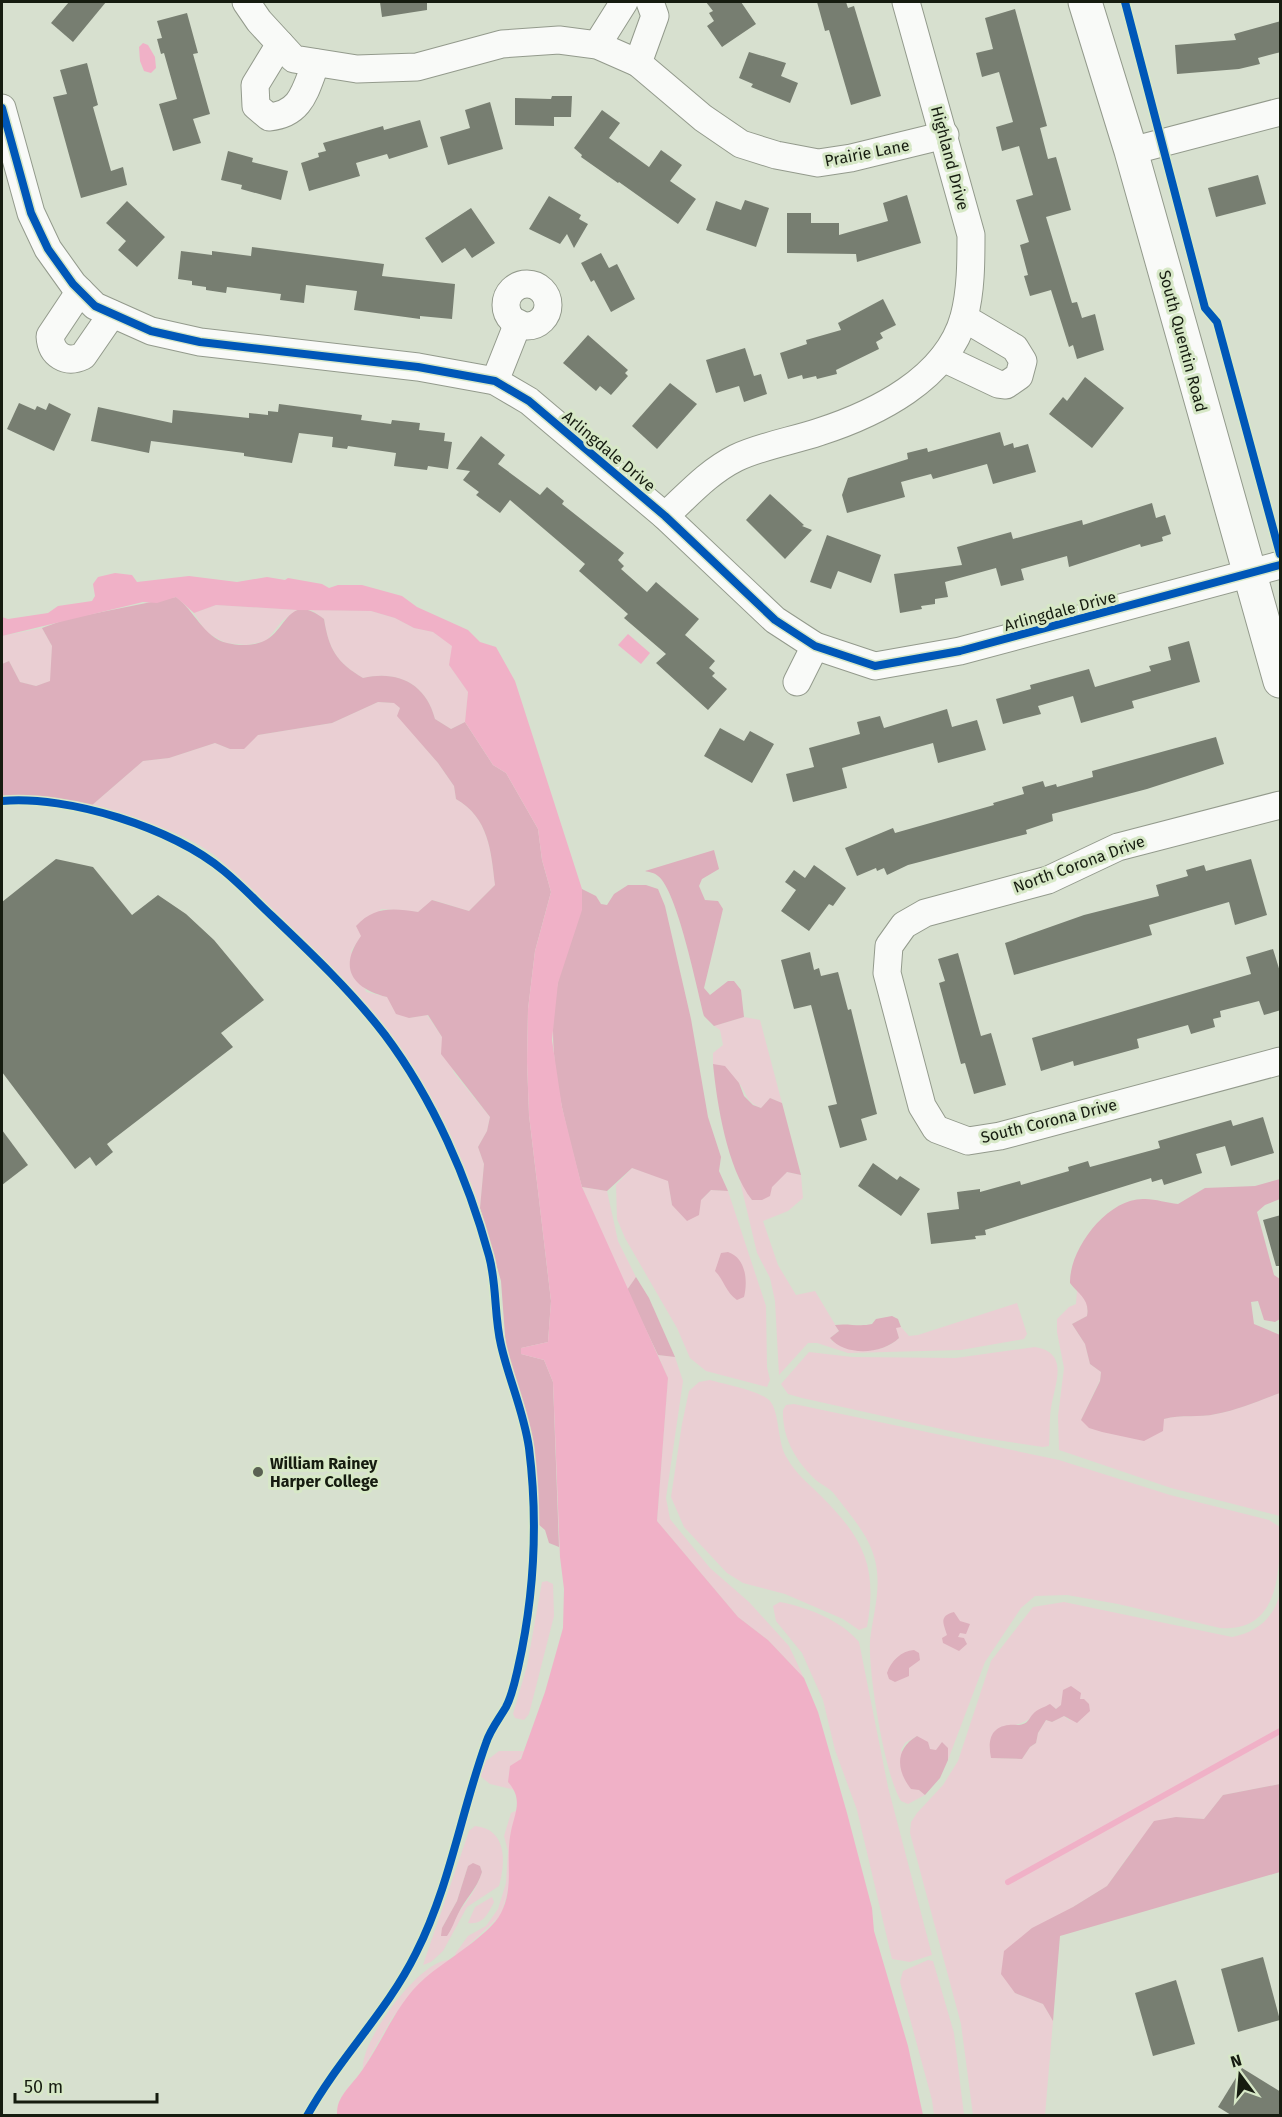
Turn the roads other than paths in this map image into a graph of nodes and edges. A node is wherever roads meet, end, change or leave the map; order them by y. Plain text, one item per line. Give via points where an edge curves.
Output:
1 (246, 2) edge
2 (624, 2) edge
3 (650, 2) edge
4 (906, 2) edge
5 (1085, 2) edge
6 (280, 44) junction
7 (597, 45) junction
8 (316, 63) junction
9 (638, 63) junction
10 (2, 108) edge
11 (1281, 112) edge
12 (945, 135) junction
13 (1131, 151) junction
14 (80, 291) junction
15 (112, 314) junction
16 (964, 318) junction
17 (518, 323) dead end
18 (943, 358) junction
19 (495, 381) junction
20 (665, 516) junction
21 (1266, 570) edge
22 (815, 646) junction
23 (1281, 681) edge
24 (797, 682) dead end
25 (1281, 805) edge
26 (896, 1015) joint
27 (1281, 1061) edge

1 - 6 street, Prairie Lane
2 - 7 street
3 - 9 street via 655,16
4 - 12 street, Highland Drive
5 - 13 main road, South Quentin Road
6 - 8 street, Prairie Lane via 294,59
6 - 8 street via 255,85 256,106 268,117 285,115 299,102
7 - 8 street, Prairie Lane via 559,40 502,44 417,67 357,69
7 - 9 street, Prairie Lane
9 - 12 street, Prairie Lane via 703,118 741,144 776,155 818,163
10 - 14 street, Arlingdale Drive via 31,213 48,249
11 - 13 street
12 - 16 street, Highland Drive via 971,235
13 - 21 main road, South Quentin Road
14 - 15 street, Arlingdale Drive via 95,306
14 - 15 street via 50,336 54,351 60,356 68,360 84,356
15 - 19 street, Arlingdale Drive via 151,331 200,342 418,367
16 - 18 street, Highland Drive
16 - 18 street via 1015,348 1023,361 1019,376 1006,385 998,384
17 - 19 street
18 - 20 street, Highland Drive via 880,408 850,423 736,458 699,482
19 - 20 street, Arlingdale Drive via 529,401
20 - 22 street, Arlingdale Drive via 775,620
21 - 22 street, Arlingdale Drive via 960,651 875,666
21 - 23 main road, South Quentin Road
22 - 24 street
25 - 26 street, North Corona Drive via 1118,847 1048,880 925,913 904,925 889,946 887,973
26 - 27 street, South Corona Drive via 922,1106 936,1129 968,1141 1000,1137

